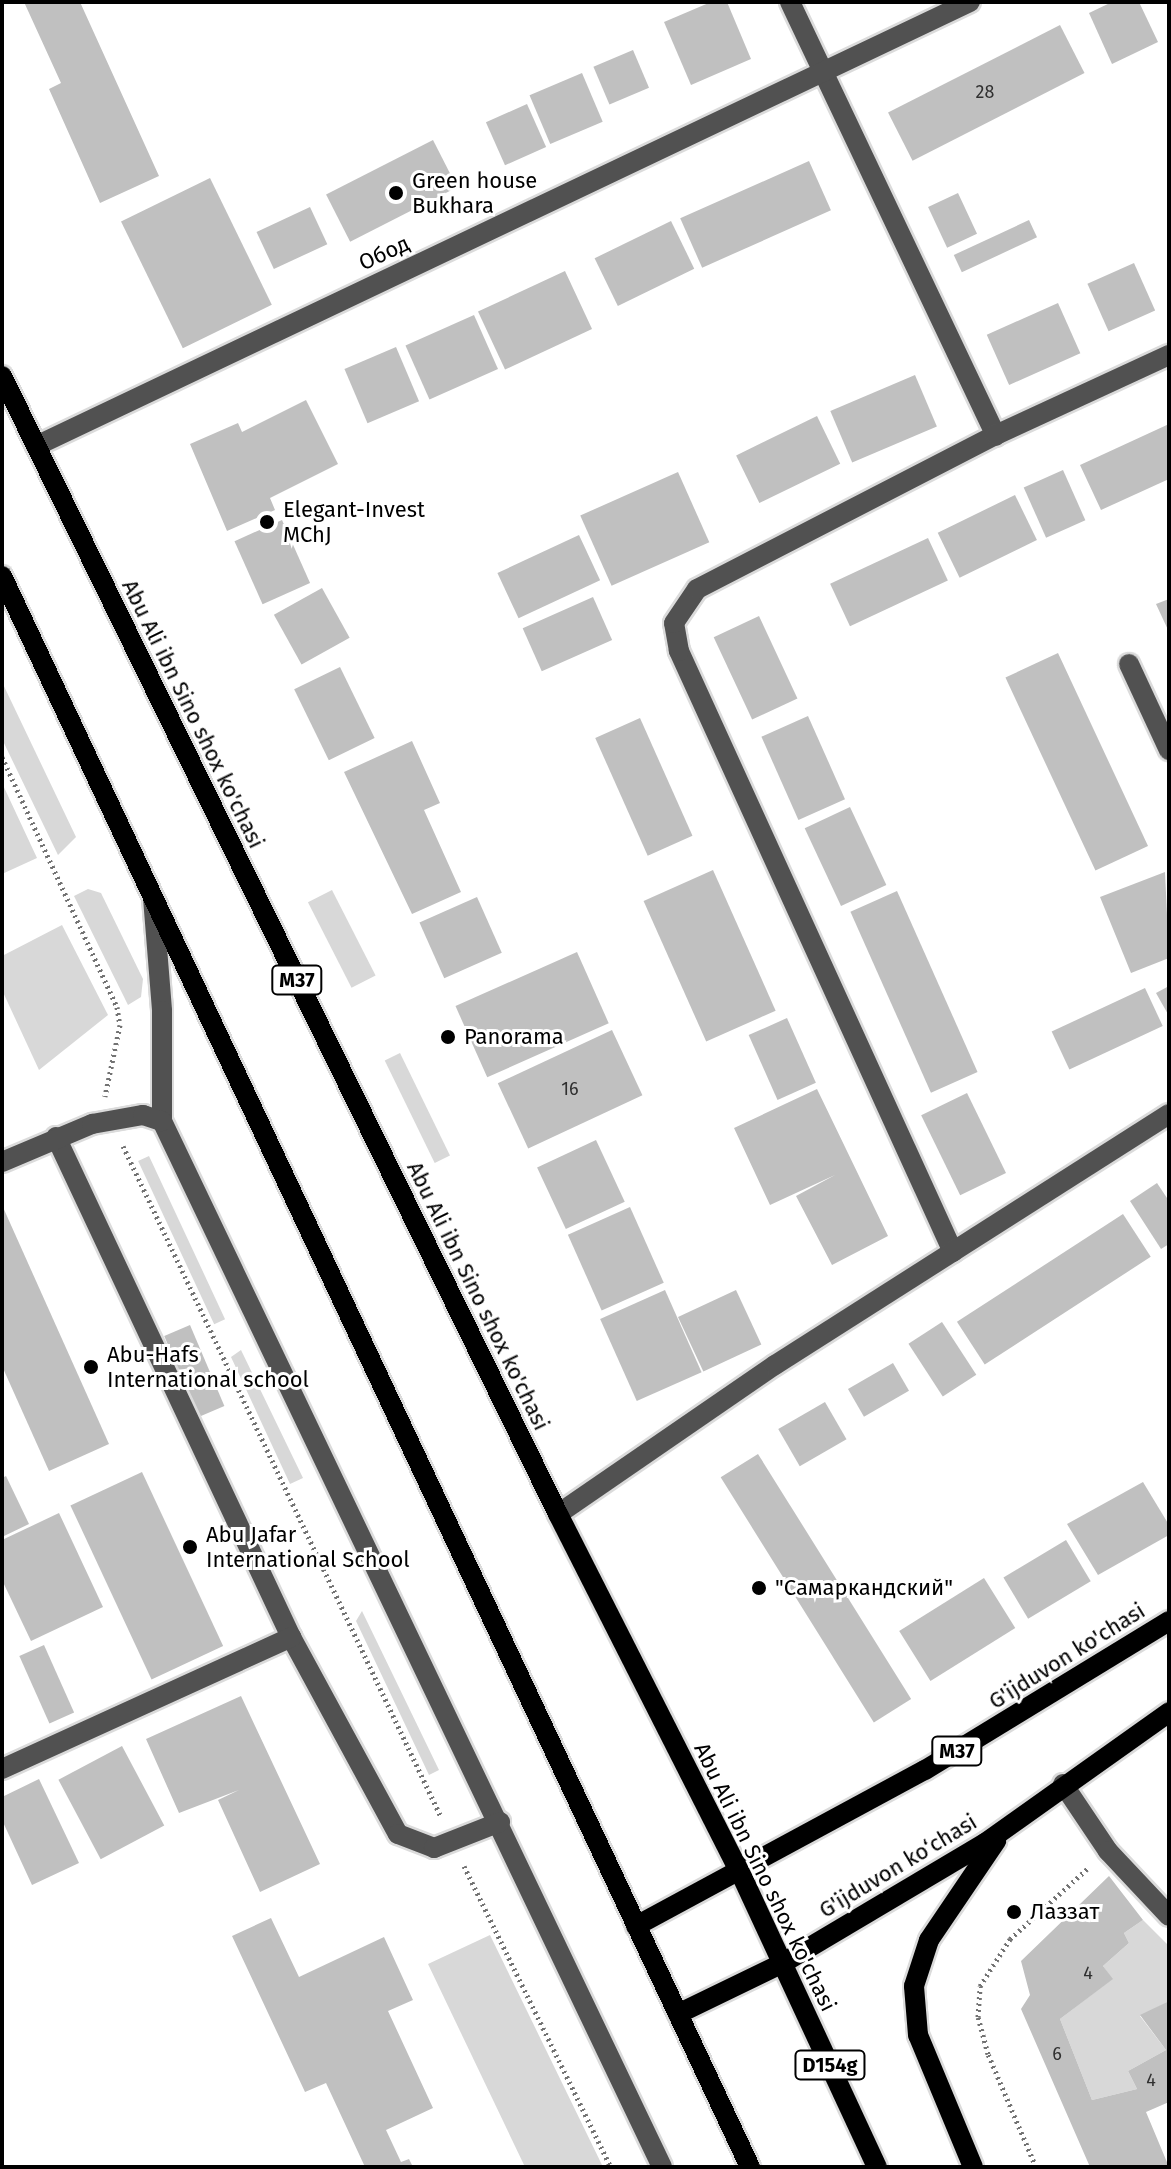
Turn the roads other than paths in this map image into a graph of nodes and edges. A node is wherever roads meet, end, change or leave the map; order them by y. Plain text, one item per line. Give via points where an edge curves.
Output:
1 (790, 2) edge
2 (970, 2) edge
3 (823, 71) junction
4 (1169, 355) edge
5 (2, 376) edge
6 (996, 435) junction
7 (36, 446) junction
8 (2, 576) edge
9 (1129, 664) dead end
10 (1169, 750) edge
11 (152, 886) junction
12 (1169, 1114) edge
13 (162, 1121) junction
14 (56, 1137) junction
15 (2, 1162) edge
16 (953, 1252) junction
17 (558, 1514) junction
18 (1169, 1621) edge
19 (291, 1637) junction
20 (1169, 1712) edge
21 (2, 1769) edge
22 (1063, 1784) junction
23 (500, 1822) junction
24 (1013, 1823) junction
25 (740, 1872) junction
26 (1169, 1916) edge
27 (636, 1926) junction
28 (783, 1963) junction
29 (678, 2014) junction
30 (662, 2167) edge
31 (750, 2167) edge
32 (877, 2167) edge
33 (973, 2167) edge

1 - 3 street
2 - 3 street, Обод
3 - 6 street
3 - 7 street, Обод
4 - 6 street
5 - 7 main road, M37
6 - 16 street via 697,589 674,623 679,651
7 - 17 main road, Abu Ali ibn Sino shox ko'chasi / M37
8 - 11 main road
9 - 10 street
11 - 13 street via 162,1011
11 - 27 main road
12 - 16 street
13 - 14 street via 143,1115
13 - 23 street
14 - 15 street
14 - 19 street
16 - 17 street via 775,1365
17 - 25 main road, Abu Ali ibn Sino shox ko'chasi / M37
18 - 25 main road, G'ijduvon ko'chasi / M37 via 925,1770
19 - 21 street
19 - 23 street via 398,1834 426,1848 454,1844
20 - 22 main road
22 - 24 main road
22 - 26 street via 1108,1851
23 - 30 street
24 - 28 main road, G'ijduvon ko‘chasi
24 - 33 main road via 989,1848 929,1940 914,1986 918,2035
25 - 27 main road, M37
25 - 28 main road, Abu Ali ibn Sino shox ko'chasi / M37
27 - 29 main road
28 - 29 main road, G'ijduvon ko‘chasi
28 - 32 main road, Abu Ali ibn Sino shox ko'chasi / D154g
29 - 31 main road

